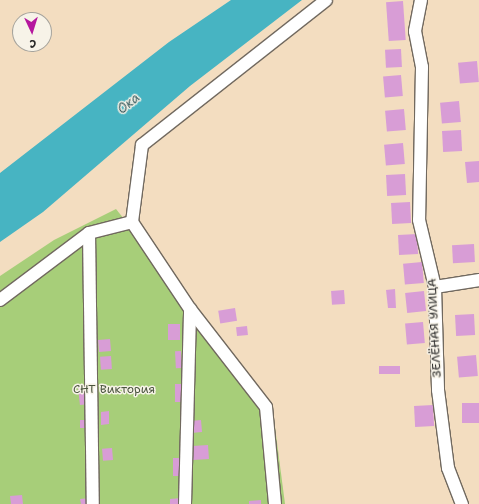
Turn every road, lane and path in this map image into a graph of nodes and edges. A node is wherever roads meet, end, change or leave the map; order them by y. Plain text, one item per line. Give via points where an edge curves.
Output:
1 (326, 0) edge
2 (420, 3) edge
3 (132, 222) junction
4 (89, 233) junction
5 (479, 280) edge
6 (435, 287) junction
7 (0, 300) edge
8 (190, 309) junction
9 (93, 504) edge
10 (185, 504) edge
11 (275, 504) edge
12 (462, 504) edge

1 - 3 street via 142,145
2 - 6 street, ЗЕЛЁНАЯ УЛИЦА via 415,31 422,67 419,220
3 - 4 street
3 - 8 street
4 - 7 street
4 - 9 street
5 - 6 street
6 - 12 street, ЗЕЛЁНАЯ УЛИЦА via 438,390 448,468
8 - 10 street
8 - 11 street via 266,407

